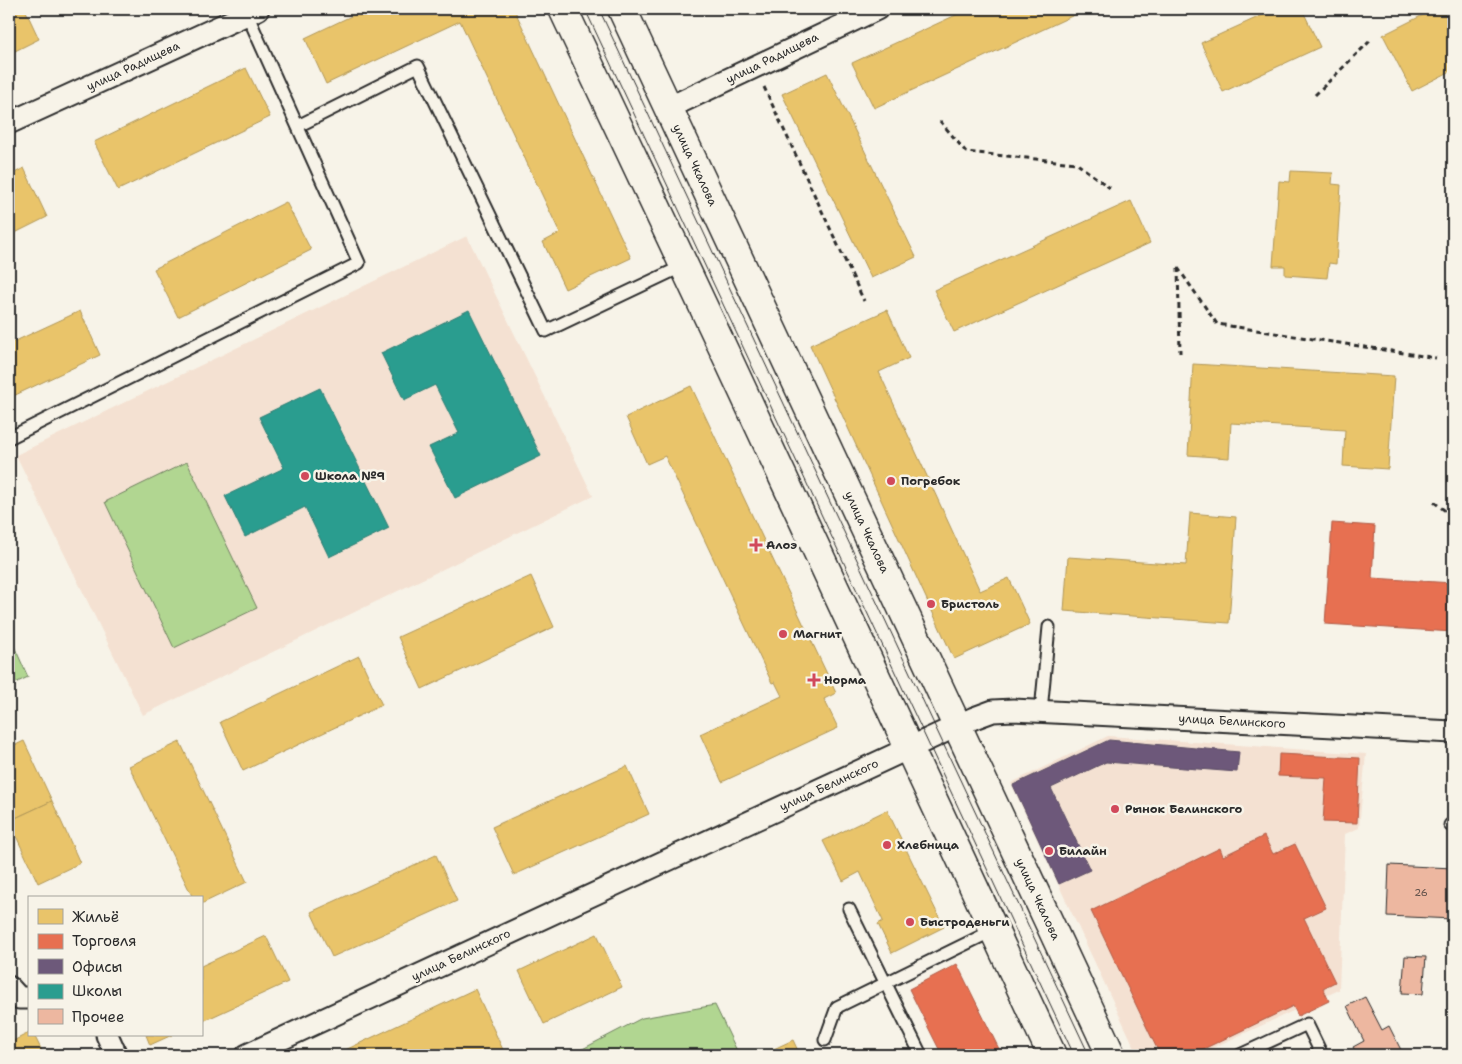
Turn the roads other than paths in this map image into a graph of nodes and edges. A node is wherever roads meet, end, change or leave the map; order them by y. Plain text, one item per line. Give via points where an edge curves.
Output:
1 (563, 9) edge
2 (622, 9) edge
3 (876, 9) edge
4 (253, 11) edge
5 (668, 108) junction
6 (9, 123) edge
7 (298, 126) junction
8 (683, 266) junction
9 (9, 438) edge
10 (1049, 626) dead end
11 (1041, 711) junction
12 (957, 726) junction
13 (1453, 732) edge
14 (908, 748) junction
15 (849, 909) dead end
16 (994, 930) junction
17 (886, 983) junction
18 (107, 1036) edge
19 (825, 1040) dead end
20 (116, 1055) edge
21 (246, 1055) edge
22 (921, 1055) edge
23 (1052, 1055) edge
24 (1111, 1055) edge
25 (1240, 1055) edge
26 (1322, 1055) edge

1 - 8 main road
2 - 5 main road, улица Чкалова
3 - 5 street, улица Радищева
4 - 6 street, улица Радищева
4 - 7 lane
5 - 12 main road, улица Чкалова
7 - 8 lane via 418,66 546,331
7 - 9 lane via 359,263
8 - 14 main road
10 - 11 lane
11 - 12 street, улица Белинского via 993,711
11 - 13 street, улица Белинского
12 - 14 street, улица Белинского
12 - 24 main road, улица Чкалова
14 - 16 main road
14 - 21 street, улица Белинского
15 - 17 lane
16 - 17 lane
16 - 23 main road
17 - 19 lane via 837,1007
17 - 22 lane
18 - 20 street
25 - 26 lane via 1307,1024

